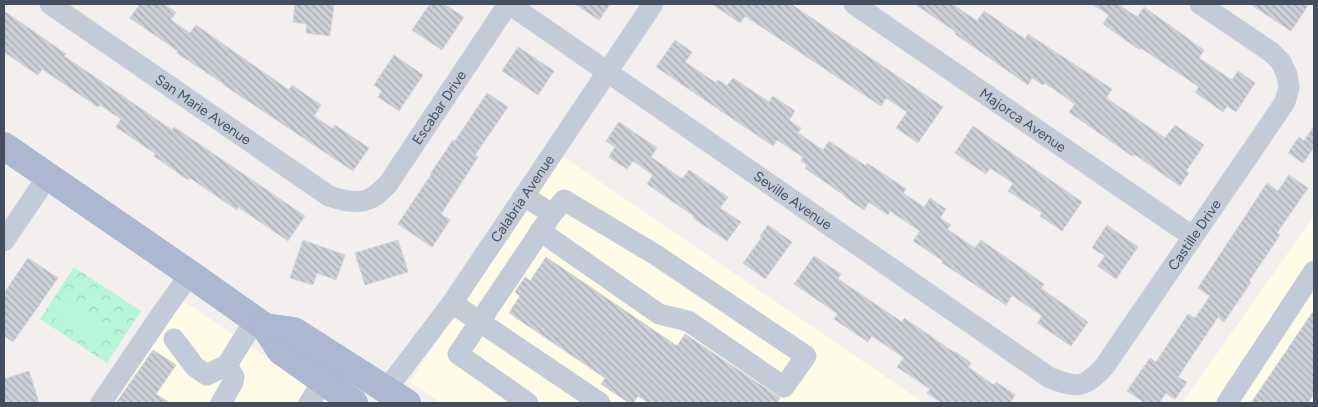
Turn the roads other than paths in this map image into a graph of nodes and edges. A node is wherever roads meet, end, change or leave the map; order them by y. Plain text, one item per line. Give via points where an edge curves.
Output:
1 (50, 4) edge
2 (509, 4) edge
3 (653, 4) edge
4 (854, 4) edge
5 (1200, 4) edge
6 (607, 71) junction
7 (4, 146) edge
8 (48, 176) junction
9 (524, 196) junction
10 (362, 202) joint
11 (552, 214) junction
12 (540, 231) junction
13 (1192, 236) junction
14 (4, 241) edge
15 (1314, 271) edge
16 (190, 274) junction
17 (452, 304) junction
18 (479, 322) junction
19 (260, 323) junction
20 (174, 339) dead end
21 (296, 362) junction
22 (227, 365) junction
23 (1081, 385) joint
24 (316, 392) edge
25 (396, 397) edge
26 (101, 403) edge
27 (221, 403) edge
28 (354, 403) edge
29 (528, 403) edge
30 (600, 403) edge
31 (1227, 403) edge

1 - 10 street, San Marie Avenue via 329,196
2 - 6 street, Seville Avenue
2 - 10 street, Escabar Drive via 388,184
3 - 6 street, Calabria Avenue
4 - 13 street, Majorca Avenue
5 - 13 street, Castille Drive via 1271,52 1288,75 1289,87 1285,102
6 - 9 street, Calabria Avenue
6 - 23 street, Seville Avenue via 1050,378
7 - 8 main road
8 - 14 street
8 - 16 main road
9 - 11 street
9 - 17 street, Calabria Avenue
11 - 12 street
11 - 12 street via 564,200 656,255 806,356 784,387 688,321 659,314
12 - 18 street
13 - 23 street, Castille Drive via 1104,367 1093,379
15 - 31 street
16 - 19 main road
16 - 26 street
17 - 18 street
17 - 25 street, Calabria Avenue
18 - 29 street via 458,354
18 - 30 street
19 - 21 main road via 281,351
19 - 22 street
19 - 25 main road via 294,331
20 - 22 street via 195,367 207,374
21 - 24 main road
21 - 25 main road via 319,368 349,388
22 - 27 street via 234,377
24 - 28 main road

